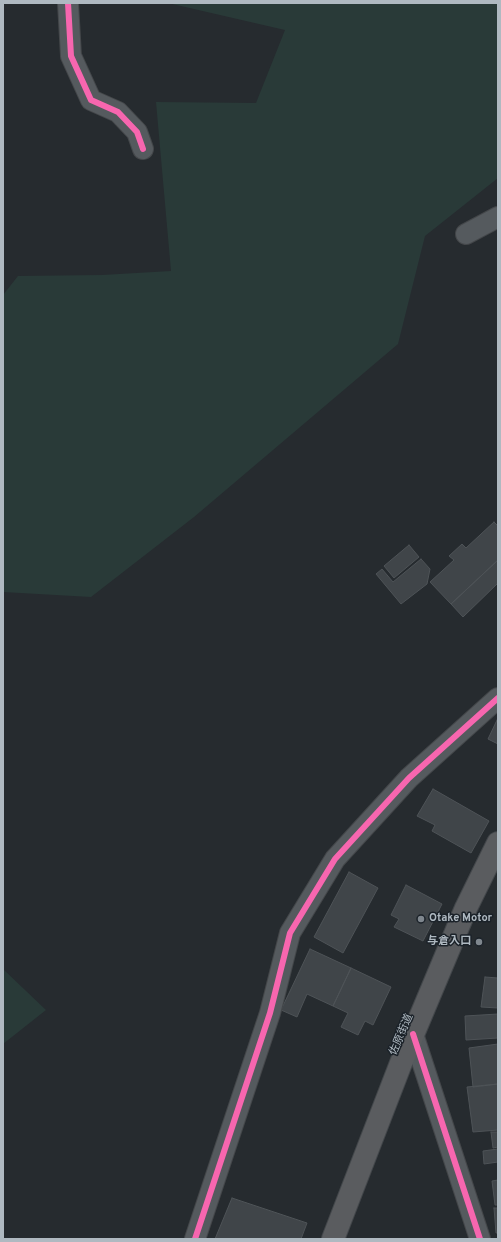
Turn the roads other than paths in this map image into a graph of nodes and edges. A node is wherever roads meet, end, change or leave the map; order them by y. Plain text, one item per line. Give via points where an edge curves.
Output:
1 (68, 3) edge
2 (143, 149) dead end
3 (498, 217) edge
4 (466, 234) dead end
5 (498, 698) edge
6 (498, 843) edge
7 (413, 1034) junction
8 (195, 1239) edge
9 (333, 1239) edge
10 (480, 1239) edge

1 - 2 street via 71,56 91,100 118,112 137,132
3 - 4 street
5 - 8 street via 409,778 335,859 290,933 270,1013
6 - 7 highway, 佐原街道 via 466,908
7 - 9 highway, 佐原街道
7 - 10 street

